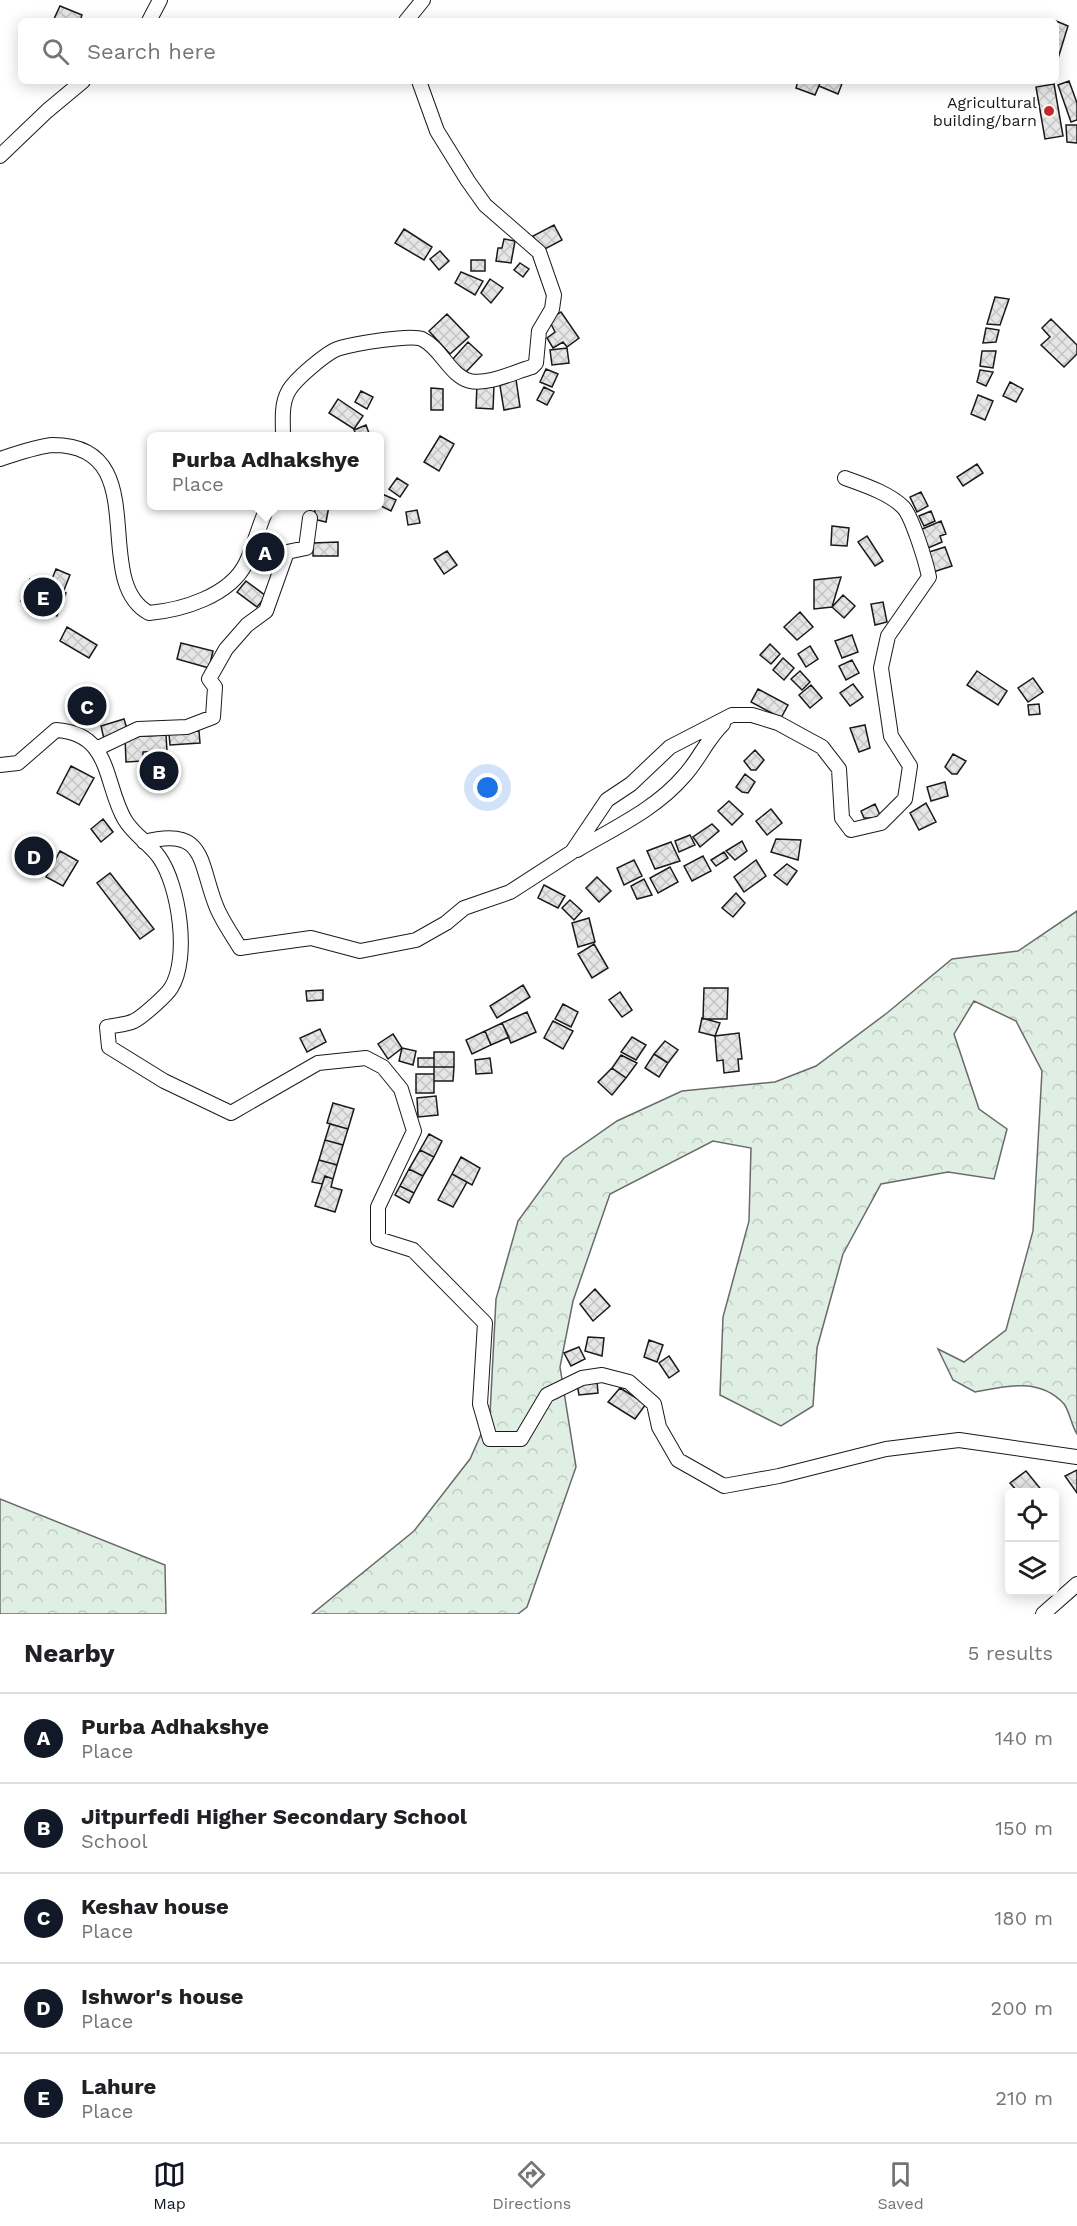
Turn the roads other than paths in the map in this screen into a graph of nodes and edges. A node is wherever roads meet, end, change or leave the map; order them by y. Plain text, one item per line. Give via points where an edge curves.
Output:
1 (160, 0) edge
2 (423, 0) edge
3 (151, 18) edge
4 (408, 18) edge
5 (79, 84) edge
6 (420, 84) edge
7 (0, 156) edge
8 (283, 432) edge
9 (0, 459) edge
10 (845, 478) dead end
11 (266, 510) edge
12 (310, 518) dead end
13 (732, 715) junction
14 (96, 749) junction
15 (0, 765) edge
16 (144, 842) junction
17 (572, 852) junction
18 (1077, 1457) edge
19 (1077, 1584) edge
20 (1043, 1614) edge

1 - 3 street
2 - 4 street
5 - 7 street
6 - 8 street via 437,131 468,181 485,205 539,252 554,295 552,309 539,331 536,363 480,382 457,373 433,346 419,338 339,348 289,388 283,402
9 - 11 street via 52,445 76,448 96,458 112,487 129,593 138,608 149,614 184,606 218,592 245,565
10 - 13 street via 904,508 929,577 888,636 881,668 891,736 910,766 905,799 880,823 851,830 842,819 839,769 822,747 778,723 752,715
12 - 14 street via 306,548 287,552 267,610 226,649 209,679 215,687 213,717 187,727 138,729
13 - 17 street via 713,734 686,775 660,801
13 - 17 street via 670,747 607,801
14 - 15 street via 82,736 56,730 18,763
14 - 16 street via 108,770 124,819
16 - 17 street via 166,836 196,849 205,865 215,903 240,948 310,938 360,951 416,940 464,908 510,892
16 - 18 street via 159,856 171,879 179,915 179,966 171,989 135,1021 107,1027 109,1047 164,1082 231,1113 318,1063 366,1058 383,1067 401,1089 414,1131 378,1207 378,1239 413,1250 485,1323 480,1404 490,1439 520,1439 547,1395 582,1378 602,1375 629,1382 654,1404 659,1427 678,1460 724,1486 886,1449 959,1440
19 - 20 street

